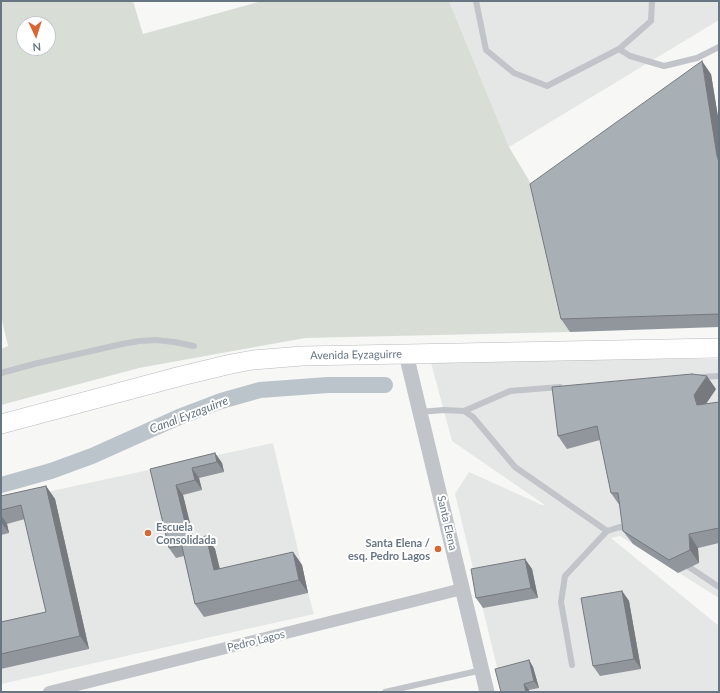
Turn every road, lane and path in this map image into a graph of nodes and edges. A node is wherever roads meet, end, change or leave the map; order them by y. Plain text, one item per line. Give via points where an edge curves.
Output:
1 (476, 1) edge
2 (652, 1) edge
3 (719, 47) edge
4 (620, 49) junction
5 (194, 346) dead end
6 (719, 348) edge
7 (406, 354) junction
8 (1, 374) edge
9 (719, 376) edge
10 (696, 378) edge
11 (564, 387) edge
12 (420, 412) junction
13 (464, 412) junction
14 (1, 424) edge
15 (631, 530) edge
16 (607, 531) junction
17 (689, 567) dead end
18 (719, 587) edge
19 (462, 590) junction
20 (572, 665) dead end
21 (482, 670) junction
22 (49, 692) edge
23 (384, 692) edge
24 (487, 692) edge

1 - 4 lane via 486,50 514,73 547,86
2 - 4 lane via 651,21
3 - 4 lane via 697,58 664,66 630,56
5 - 8 lane via 156,340 139,341 34,364
6 - 7 main road, Avenida Eyzaguirre
7 - 12 street, Santa Elena
7 - 14 main road, Avenida Eyzaguirre via 302,356 253,360 181,376
9 - 10 lane
11 - 13 lane via 510,391
12 - 13 lane
12 - 19 street, Santa Elena
13 - 16 lane via 473,417 515,467
15 - 16 lane via 620,527
16 - 20 lane via 565,576 561,602
17 - 18 lane
19 - 21 street, Santa Elena
19 - 22 street, Pedro Lagos
21 - 23 lane
21 - 24 street, Santa Elena

